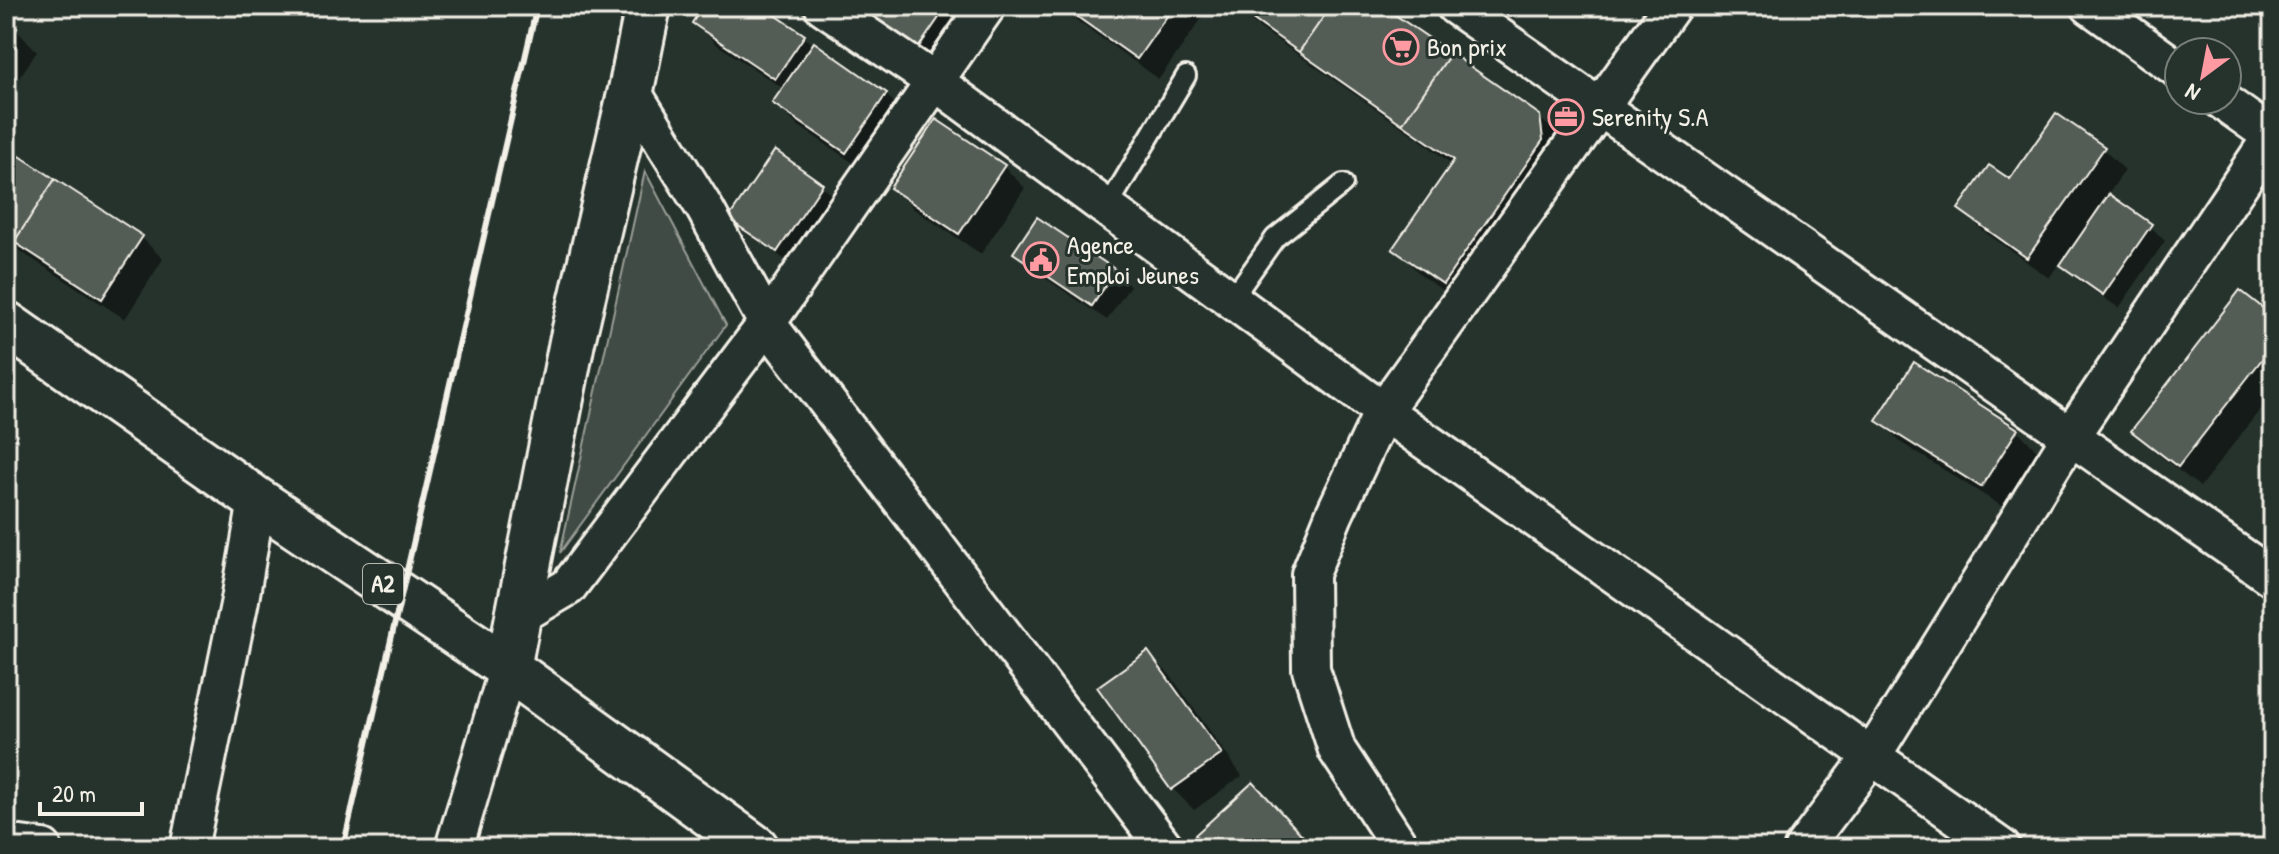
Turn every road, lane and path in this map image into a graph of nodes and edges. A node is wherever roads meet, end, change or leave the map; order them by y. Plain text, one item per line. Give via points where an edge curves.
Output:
1 (648, 6) edge
2 (823, 6) edge
3 (987, 6) edge
4 (1455, 6) edge
5 (1672, 6) edge
6 (2090, 6) edge
7 (2163, 58) edge
8 (1186, 76) dead end
9 (934, 81) junction
10 (631, 90) junction
11 (1601, 106) junction
12 (2243, 116) edge
13 (2272, 137) edge
14 (1343, 184) dead end
15 (1107, 208) junction
16 (1232, 299) junction
17 (767, 323) junction
18 (9, 334) edge
19 (1383, 411) junction
20 (2070, 437) junction
21 (257, 500) junction
22 (2273, 578) edge
23 (519, 616) junction
24 (508, 668) junction
25 (1872, 756) junction
26 (6, 843) edge
27 (43, 848) edge
28 (189, 848) edge
29 (454, 848) edge
30 (756, 848) edge
31 (1165, 848) edge
32 (1401, 848) edge
33 (1803, 848) edge
34 (2002, 848) edge

1 - 10 main road
2 - 9 street
3 - 9 street
4 - 11 street
5 - 11 street
6 - 7 street
8 - 15 lane
9 - 15 street
9 - 17 street
10 - 17 street
10 - 23 main road via 572,342
11 - 19 street
11 - 20 street
12 - 13 street
13 - 20 street
14 - 16 lane via 1275,238
15 - 16 street
16 - 19 street
17 - 23 street via 568,587
17 - 31 street
18 - 21 main road, A2
19 - 25 street
19 - 32 street via 1310,574 1311,669 1337,750
20 - 22 street
20 - 25 street
21 - 24 main road, A2
21 - 28 street
23 - 24 main road
24 - 29 street
24 - 30 main road, A2
25 - 33 street
25 - 34 street
26 - 27 street

